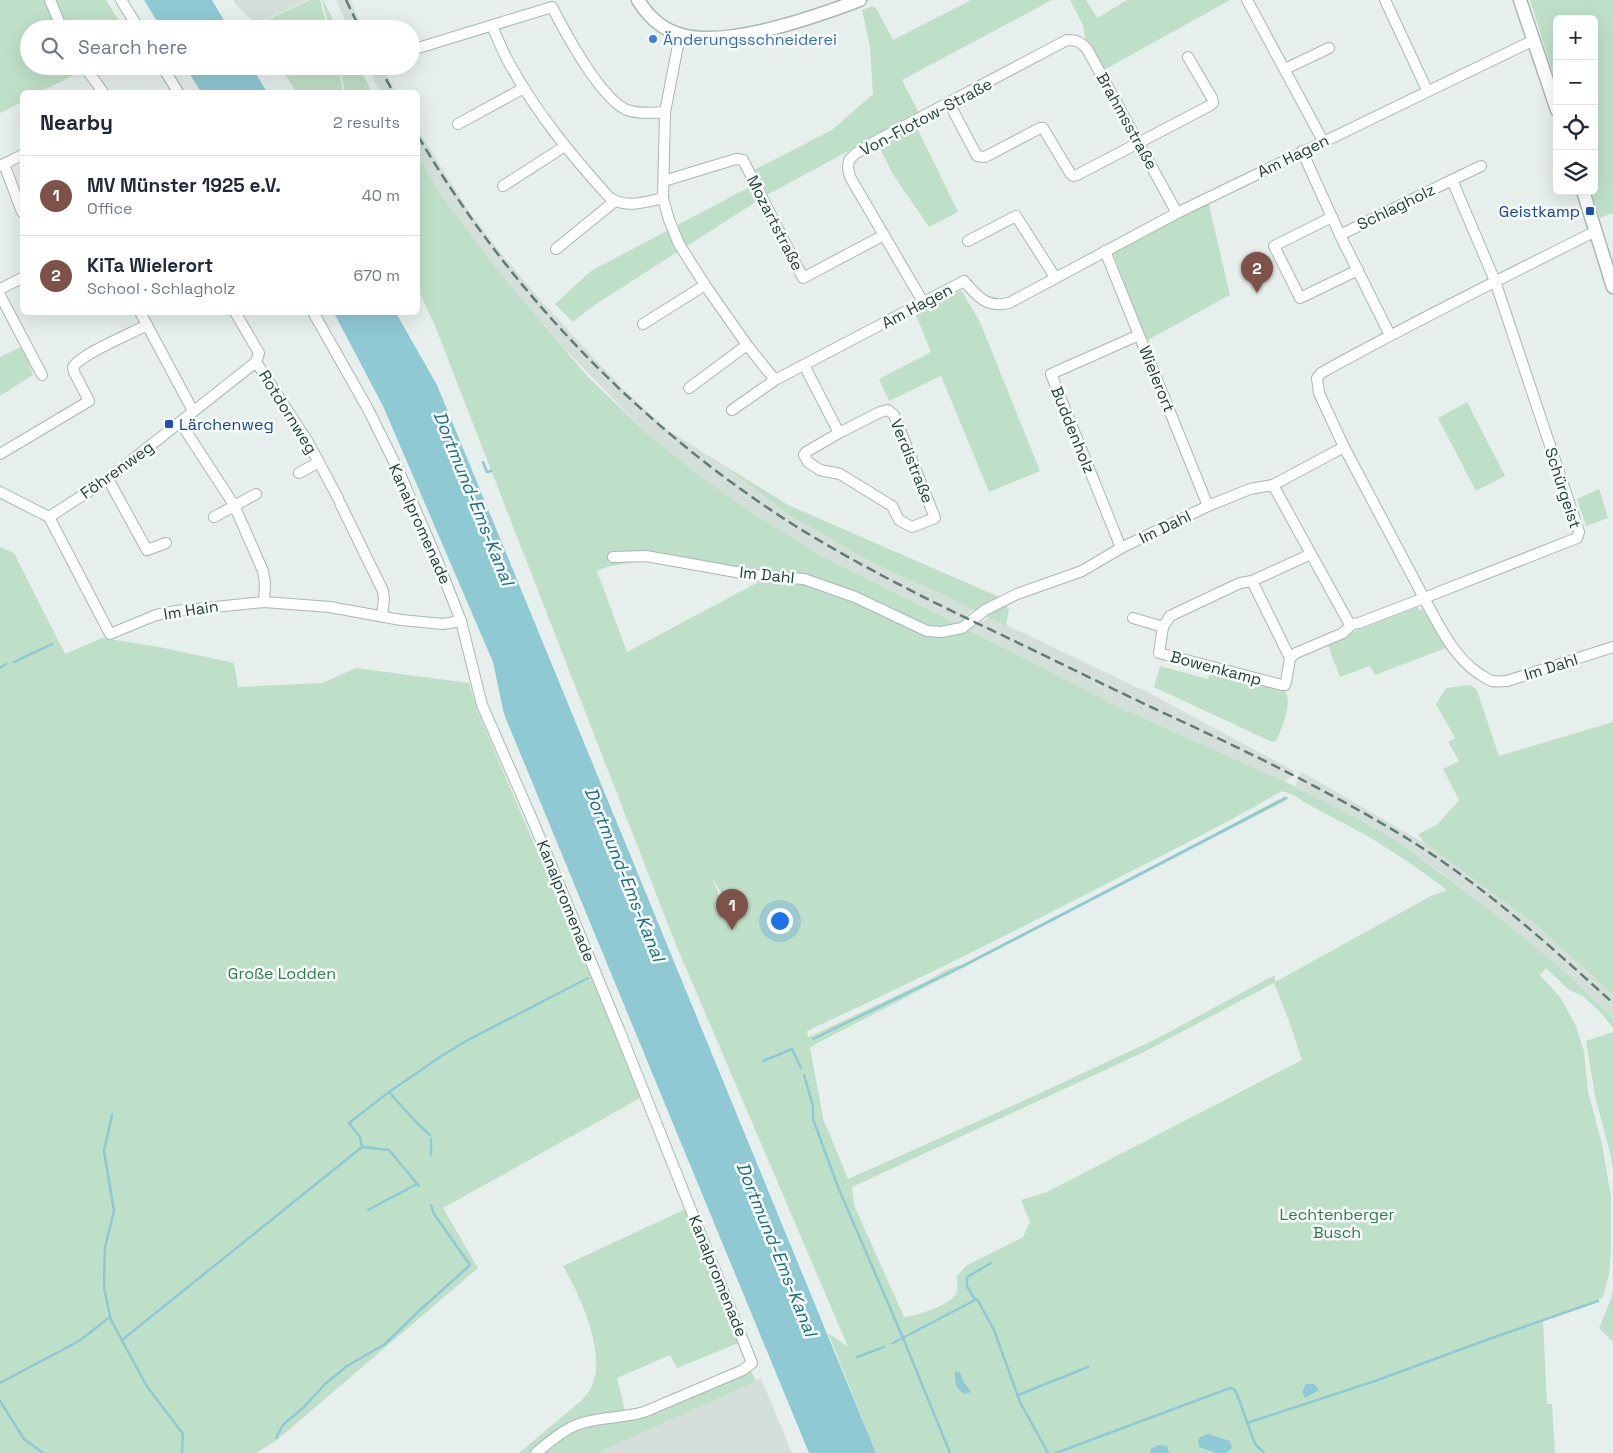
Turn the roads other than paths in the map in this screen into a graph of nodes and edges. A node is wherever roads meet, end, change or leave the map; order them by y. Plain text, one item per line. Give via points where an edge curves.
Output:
1 (50, 0) edge
2 (121, 0) edge
3 (638, 0) edge
4 (860, 0) edge
5 (1248, 0) edge
6 (1384, 0) edge
7 (1520, 0) edge
8 (58, 20) edge
9 (133, 20) edge
10 (492, 26) junction
11 (680, 35) junction
12 (1067, 40) joint
13 (1534, 40) junction
14 (420, 47) edge
15 (1330, 48) dead end
16 (1188, 57) dead end
17 (1286, 69) junction
18 (90, 75) edge
19 (168, 75) edge
20 (524, 88) junction
21 (101, 90) edge
22 (177, 90) edge
23 (1427, 90) junction
24 (949, 103) junction
25 (1555, 105) edge
26 (665, 112) junction
27 (458, 124) dead end
28 (1322, 141) junction
29 (1139, 142) junction
30 (565, 146) junction
31 (1302, 151) junction
32 (20, 156) edge
33 (2, 165) edge
34 (1481, 166) dead end
35 (1452, 180) junction
36 (664, 181) junction
37 (503, 186) dead end
38 (1584, 195) edge
39 (664, 198) junction
40 (615, 202) junction
41 (20, 207) edge
42 (1177, 213) junction
43 (1332, 218) junction
44 (1596, 231) junction
45 (1340, 234) junction
46 (884, 235) junction
47 (968, 241) dead end
48 (556, 249) dead end
49 (1105, 251) junction
50 (1358, 270) junction
51 (1055, 277) junction
52 (20, 279) edge
53 (1495, 281) junction
54 (705, 285) junction
55 (1613, 287) edge
56 (0, 289) edge
57 (0, 295) edge
58 (924, 302) junction
59 (142, 315) edge
60 (238, 315) edge
61 (315, 315) edge
62 (643, 324) dead end
63 (147, 325) junction
64 (1139, 334) junction
65 (1390, 335) junction
66 (747, 345) junction
67 (256, 362) junction
68 (804, 365) junction
69 (42, 375) dead end
70 (775, 380) junction
71 (689, 388) dead end
72 (732, 410) dead end
73 (193, 411) junction
74 (180, 422) junction
75 (839, 433) junction
76 (1344, 447) junction
77 (0, 454) edge
78 (319, 462) junction
79 (299, 473) dead end
80 (108, 479) junction
81 (1273, 485) junction
82 (0, 492) edge
83 (256, 494) dead end
84 (234, 505) junction
85 (1208, 506) junction
86 (214, 516) dead end
87 (50, 518) junction
88 (166, 543) dead end
89 (1121, 548) junction
90 (1311, 554) junction
91 (613, 557) dead end
92 (1252, 581) junction
93 (1424, 598) junction
94 (264, 602) junction
95 (382, 616) junction
96 (1133, 618) dead end
97 (461, 621) junction
98 (1352, 624) junction
99 (1163, 627) junction
100 (1613, 647) edge
101 (1290, 658) junction
102 (536, 1453) edge

1 - 8 street
2 - 9 street
3 - 11 street via 655,21
4 - 11 street via 776,27 725,38
5 - 17 street
6 - 23 street
7 - 13 street
10 - 14 street
10 - 20 street
10 - 26 street via 552,7 580,57 614,102 628,110
11 - 26 street
12 - 24 street, Von-Flotow-Straße
12 - 29 street, Brahmsstraße via 1081,43 1087,49
13 - 23 street, Am Hagen
13 - 25 street
15 - 17 street
16 - 29 street via 1213,103
17 - 28 street
18 - 21 street
19 - 22 street
20 - 27 street
20 - 30 street
23 - 28 street, Am Hagen
24 - 29 street via 976,156 981,158 1043,128 1073,176
24 - 46 street, Von-Flotow-Straße via 874,142 849,160 850,176
26 - 36 street
28 - 31 street, Am Hagen
29 - 42 street, Brahmsstraße
30 - 37 street
30 - 40 street
31 - 42 street, Am Hagen
31 - 43 street, Schlagholz
32 - 33 street
33 - 41 street
34 - 35 street, Schlagholz
35 - 45 street, Schlagholz
35 - 53 street, Schlagholz
36 - 39 street
36 - 46 street, Mozartstraße via 736,159 743,160 802,278
38 - 44 street
39 - 40 street via 634,204
39 - 54 street via 679,244
40 - 48 street
42 - 49 street, Am Hagen
43 - 45 street, Schlagholz
43 - 50 street, Schlagholz via 1274,246 1300,298
44 - 53 street
44 - 55 street
45 - 50 street, Schlagholz
46 - 58 street, Von-Flotow-Straße
47 - 51 street via 1016,216
49 - 51 street, Am Hagen
49 - 64 street, Wielerort
50 - 65 street, Schlagholz
51 - 58 street, Am Hagen via 1001,305 982,300 964,281
52 - 56 street
53 - 65 street
53 - 93 street, Schürgeist via 1579,532 1577,538
54 - 62 street
54 - 66 street
57 - 69 street
58 - 68 street, Am Hagen
59 - 63 street
60 - 67 street via 259,353
61 - 97 street, Kanalpromenade via 400,474
63 - 73 street
63 - 77 street via 74,364 74,372 89,401
64 - 85 street, Wielerort
64 - 89 street, Buddenholz via 1051,374
65 - 76 street via 1320,373 1319,393
66 - 70 street
66 - 71 street
67 - 73 street, Föhrenweg
67 - 78 street, Rotdornweg
68 - 70 street, Am Hagen
68 - 75 street
70 - 72 street, Am Hagen
73 - 74 street, Föhrenweg
74 - 80 street, Föhrenweg
74 - 84 street
75 - 75 street, Verdistraße via 806,452 804,455 808,462 820,470 840,474 892,506 900,520 912,527 935,518 891,412 880,412
76 - 81 street
76 - 93 street
78 - 79 street, Rotdornweg
78 - 95 street, Rotdornweg via 383,591
80 - 87 street, Föhrenweg
80 - 88 street via 147,550
81 - 85 street, Im Dahl via 1250,489
81 - 90 street
82 - 87 street
83 - 84 street
84 - 86 street
84 - 94 street via 263,571
85 - 89 street, Im Dahl
87 - 94 street, Im Hain via 110,634 156,615
89 - 91 street, Im Dahl via 1082,571 1017,594 985,610 962,628 942,632 927,631 855,597 804,579 753,575 646,556
90 - 92 street, Bowenkamp
90 - 98 street via 1346,620
92 - 99 street, Bowenkamp via 1240,583 1170,616
92 - 101 street
93 - 98 street
93 - 100 street, Im Dahl via 1458,655 1474,670 1494,681 1507,681
94 - 95 street, Im Hain via 330,607
95 - 97 street, Im Hain via 443,624
96 - 99 street
97 - 102 street, Kanalpromenade via 482,705 620,1032 752,1362 743,1370 644,1412 573,1426
98 - 101 street via 1342,633
99 - 101 street, Bowenkamp via 1159,653 1282,685 1286,682

